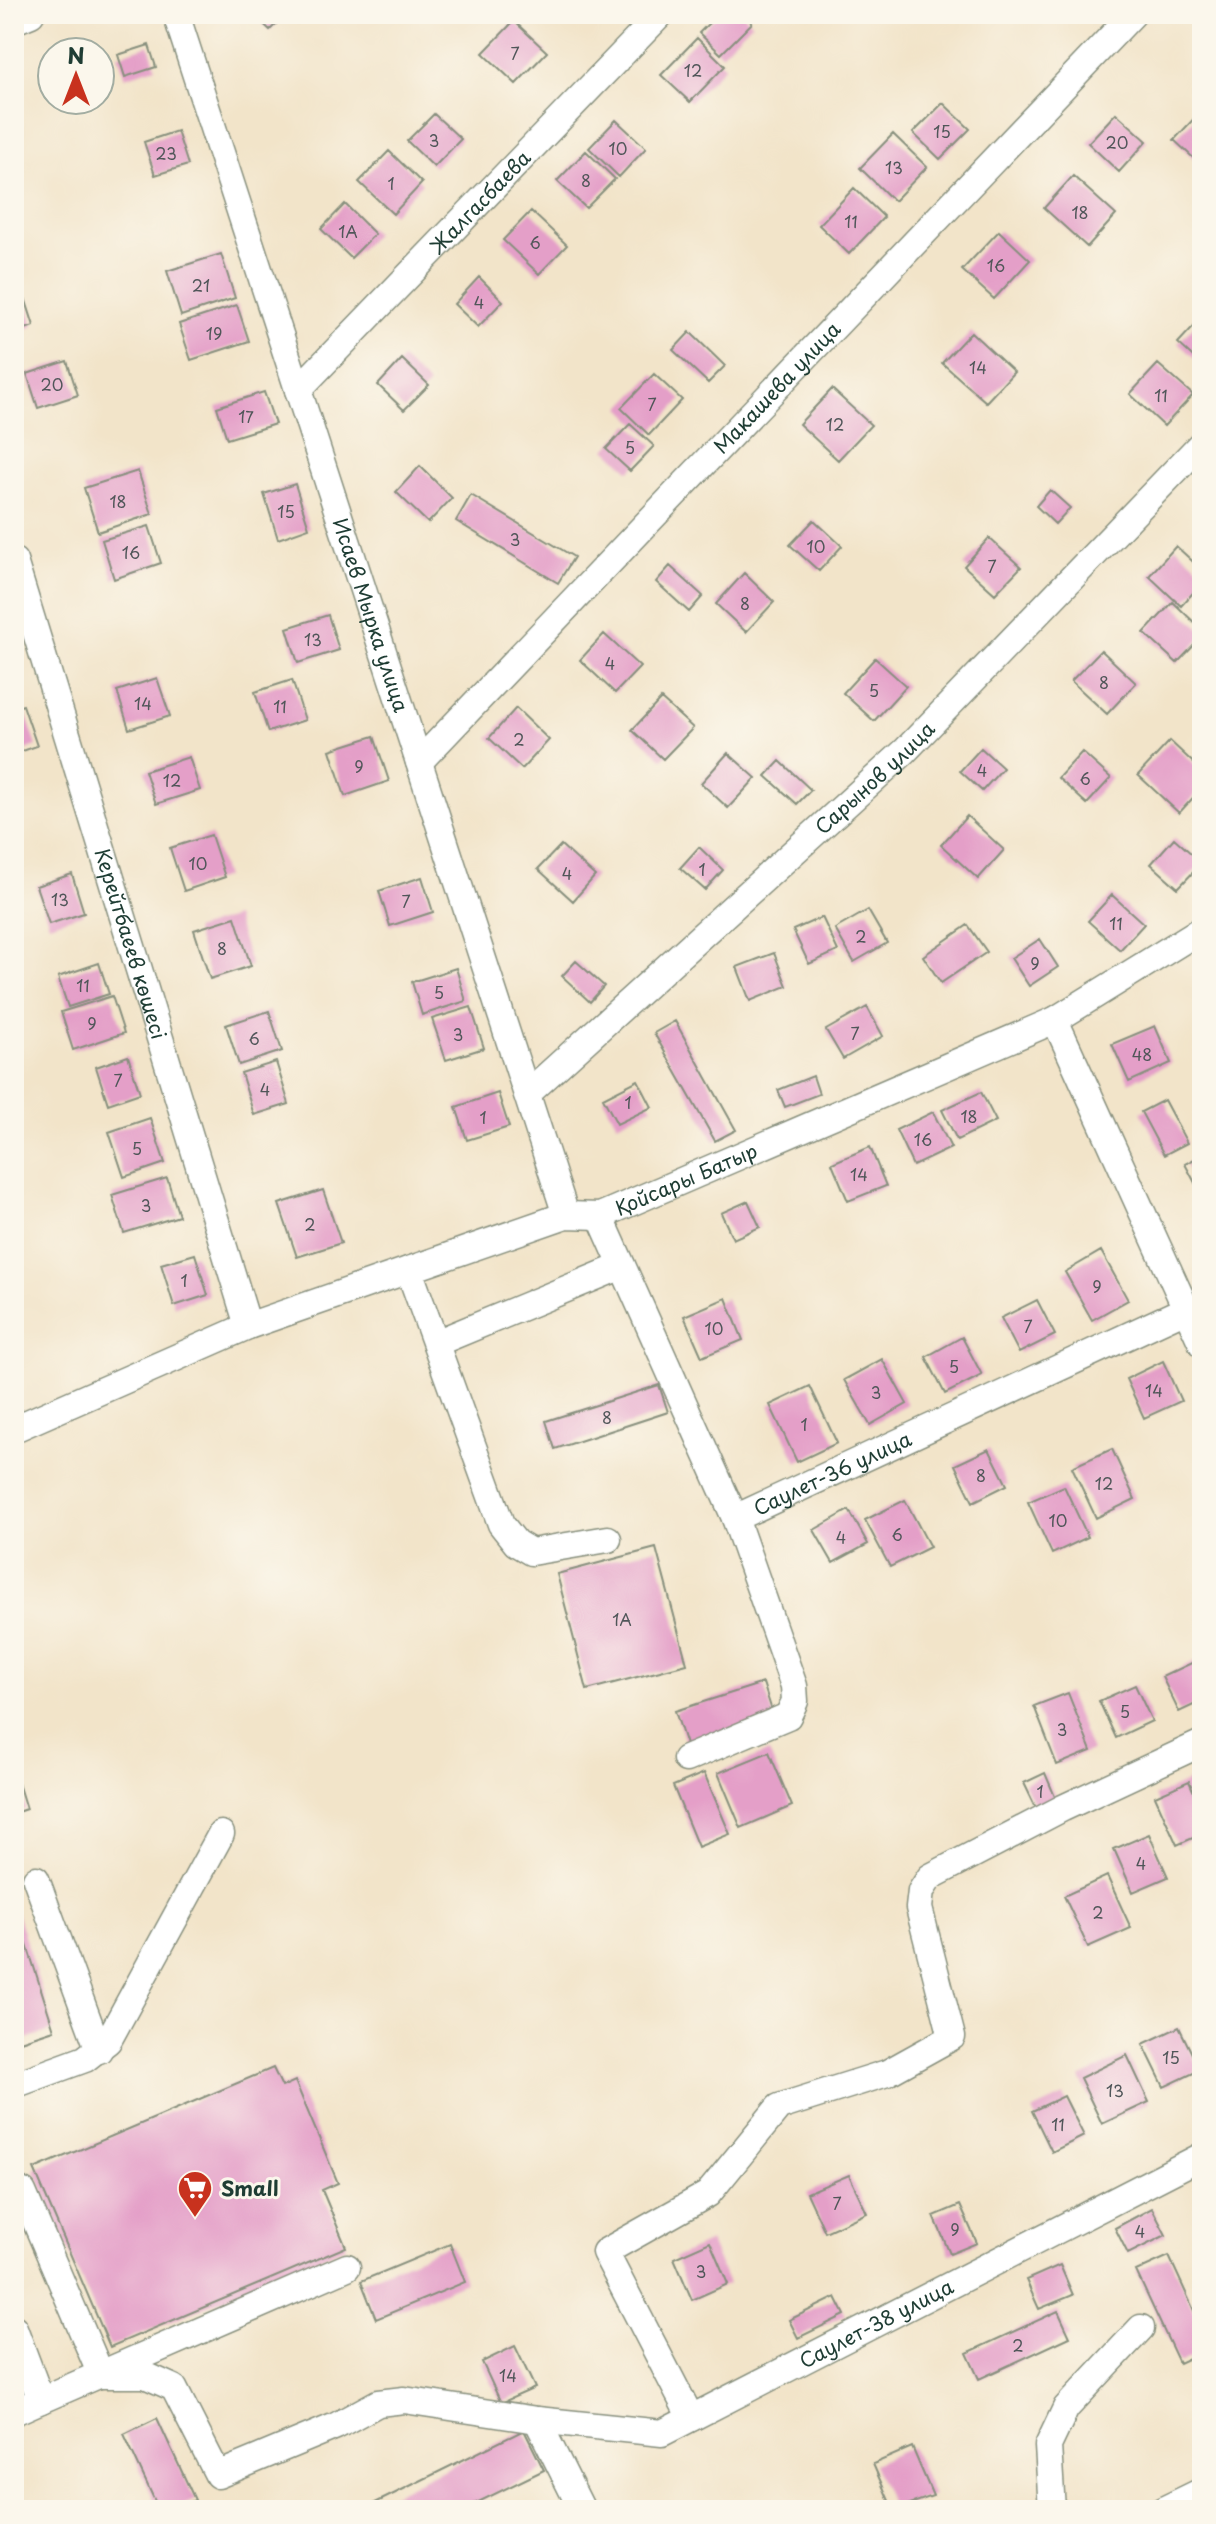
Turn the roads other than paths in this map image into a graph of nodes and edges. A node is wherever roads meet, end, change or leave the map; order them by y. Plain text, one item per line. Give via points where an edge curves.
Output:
1 (31, 14) edge
2 (176, 14) edge
3 (661, 14) edge
4 (1133, 14) edge
5 (14, 21) edge
6 (298, 390) junction
7 (1202, 443) edge
8 (14, 561) edge
9 (419, 762) junction
10 (1202, 929) edge
11 (1055, 1020) junction
12 (527, 1094) junction
13 (566, 1215) junction
14 (600, 1216) junction
15 (622, 1266) junction
16 (409, 1270) junction
17 (1186, 1309) junction
18 (248, 1326) junction
19 (436, 1343) junction
20 (1202, 1344) edge
21 (14, 1429) edge
22 (735, 1518) junction
23 (608, 1539) dead end
24 (1202, 1743) edge
25 (686, 1759) dead end
26 (221, 1834) dead end
27 (36, 1879) dead end
28 (99, 2050) junction
29 (14, 2085) edge
30 (1202, 2156) edge
31 (14, 2190) edge
32 (347, 2267) dead end
33 (14, 2328) edge
34 (1141, 2328) dead end
35 (101, 2375) junction
36 (41, 2400) junction
37 (14, 2412) edge
38 (691, 2418) junction
39 (537, 2420) junction
40 (1202, 2491) edge
41 (582, 2510) edge
42 (1052, 2510) edge
43 (1163, 2510) edge

1 - 5 street
2 - 6 street, Исаев Мырка улица
3 - 6 street, Жалгасбаева
4 - 9 street, Макашева улица
6 - 9 street, Исаев Мырка улица
7 - 12 street, Сарынов улица via 905,751
8 - 18 street, Керейтбаеев көшесі
9 - 12 street, Исаев Мырка улица
10 - 11 street, Қойсары Батыр
11 - 14 street, Қойсары Батыр
11 - 17 street
12 - 13 street, Исаев Мырка улица
13 - 14 street, Қойсары Батыр
13 - 16 street, Қойсары Батыр
14 - 15 street, Саулет-36 улица
15 - 19 street
15 - 22 street, Саулет-36 улица
16 - 18 street, Қойсары Батыр
16 - 19 street
17 - 20 street
17 - 22 street, Саулет-36 улица
18 - 21 street, Қойсары Батыр
19 - 23 street via 501,1524 516,1543 531,1552
22 - 25 street via 795,1701 788,1716
24 - 38 street via 930,1877 919,1908 952,2037 887,2073 779,2107 708,2194 605,2252
26 - 28 street
27 - 28 street
28 - 29 street
30 - 38 street, Саулет-38 улица
31 - 35 street via 23,2192
32 - 35 street
33 - 36 street
34 - 42 street via 1066,2408 1048,2446
35 - 36 street
35 - 39 street, Саулет-38 улица via 145,2375 174,2388 218,2475 378,2403 404,2400
36 - 37 street
38 - 39 street, Саулет-38 улица via 662,2433
39 - 41 street
40 - 43 street

